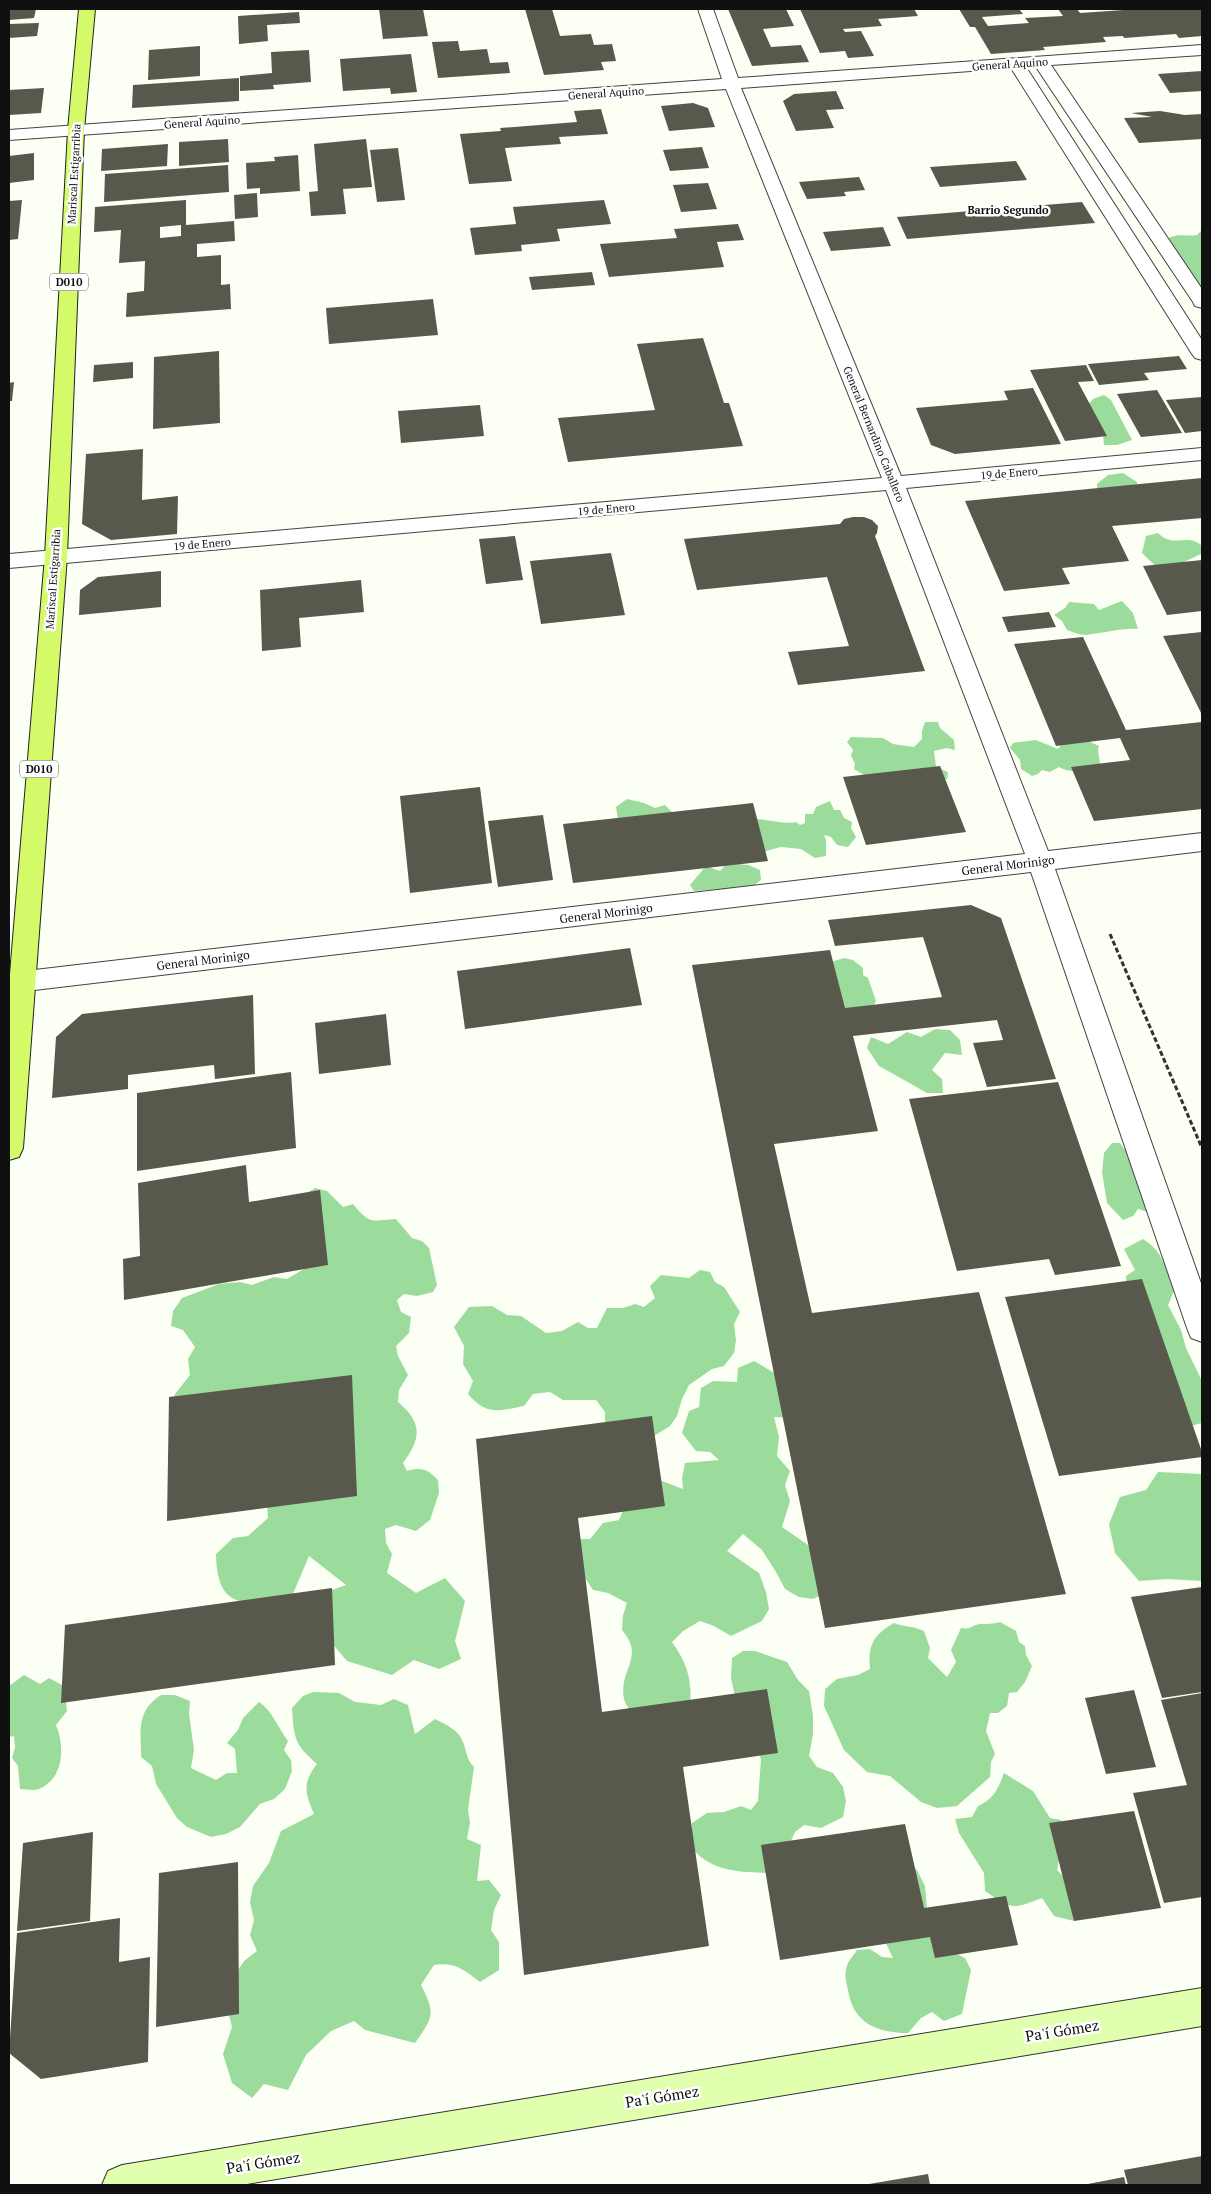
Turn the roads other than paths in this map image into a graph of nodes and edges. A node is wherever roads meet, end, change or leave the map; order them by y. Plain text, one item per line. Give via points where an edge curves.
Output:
1 (87, 9) edge
2 (705, 9) edge
3 (1202, 50) edge
4 (1041, 62) junction
5 (1016, 64) junction
6 (732, 84) junction
7 (76, 130) junction
8 (9, 135) edge
9 (1202, 302) edge
10 (1202, 354) edge
11 (1202, 454) edge
12 (894, 483) junction
13 (56, 556) junction
14 (9, 561) edge
15 (1202, 842) edge
16 (1040, 861) junction
17 (15, 983) edge
18 (9, 1148) edge
19 (1202, 1328) edge
20 (1202, 2007) edge
21 (122, 2185) edge

1 - 7 main road, Mariscal Estigarribia / D010
2 - 6 street, General Bernardino Caballero
3 - 4 street, General Aquino
4 - 5 street, General Aquino
4 - 9 street
5 - 6 street, General Aquino
5 - 10 street
6 - 7 street, General Aquino
6 - 12 street, General Bernardino Caballero
7 - 8 street, General Aquino
7 - 13 main road, Mariscal Estigarribia / D010
11 - 12 street, 19 de Enero
12 - 13 street, 19 de Enero
12 - 16 street, General Bernardino Caballero
13 - 14 street, 19 de Enero
13 - 17 main road, Mariscal Estigarribia / D010
15 - 16 street, General Morinigo
16 - 17 street, General Morinigo
16 - 19 street, General Bernardino Caballero
17 - 18 main road, Mariscal Estigarribia / D010
20 - 21 street, Pa'í Gómez

